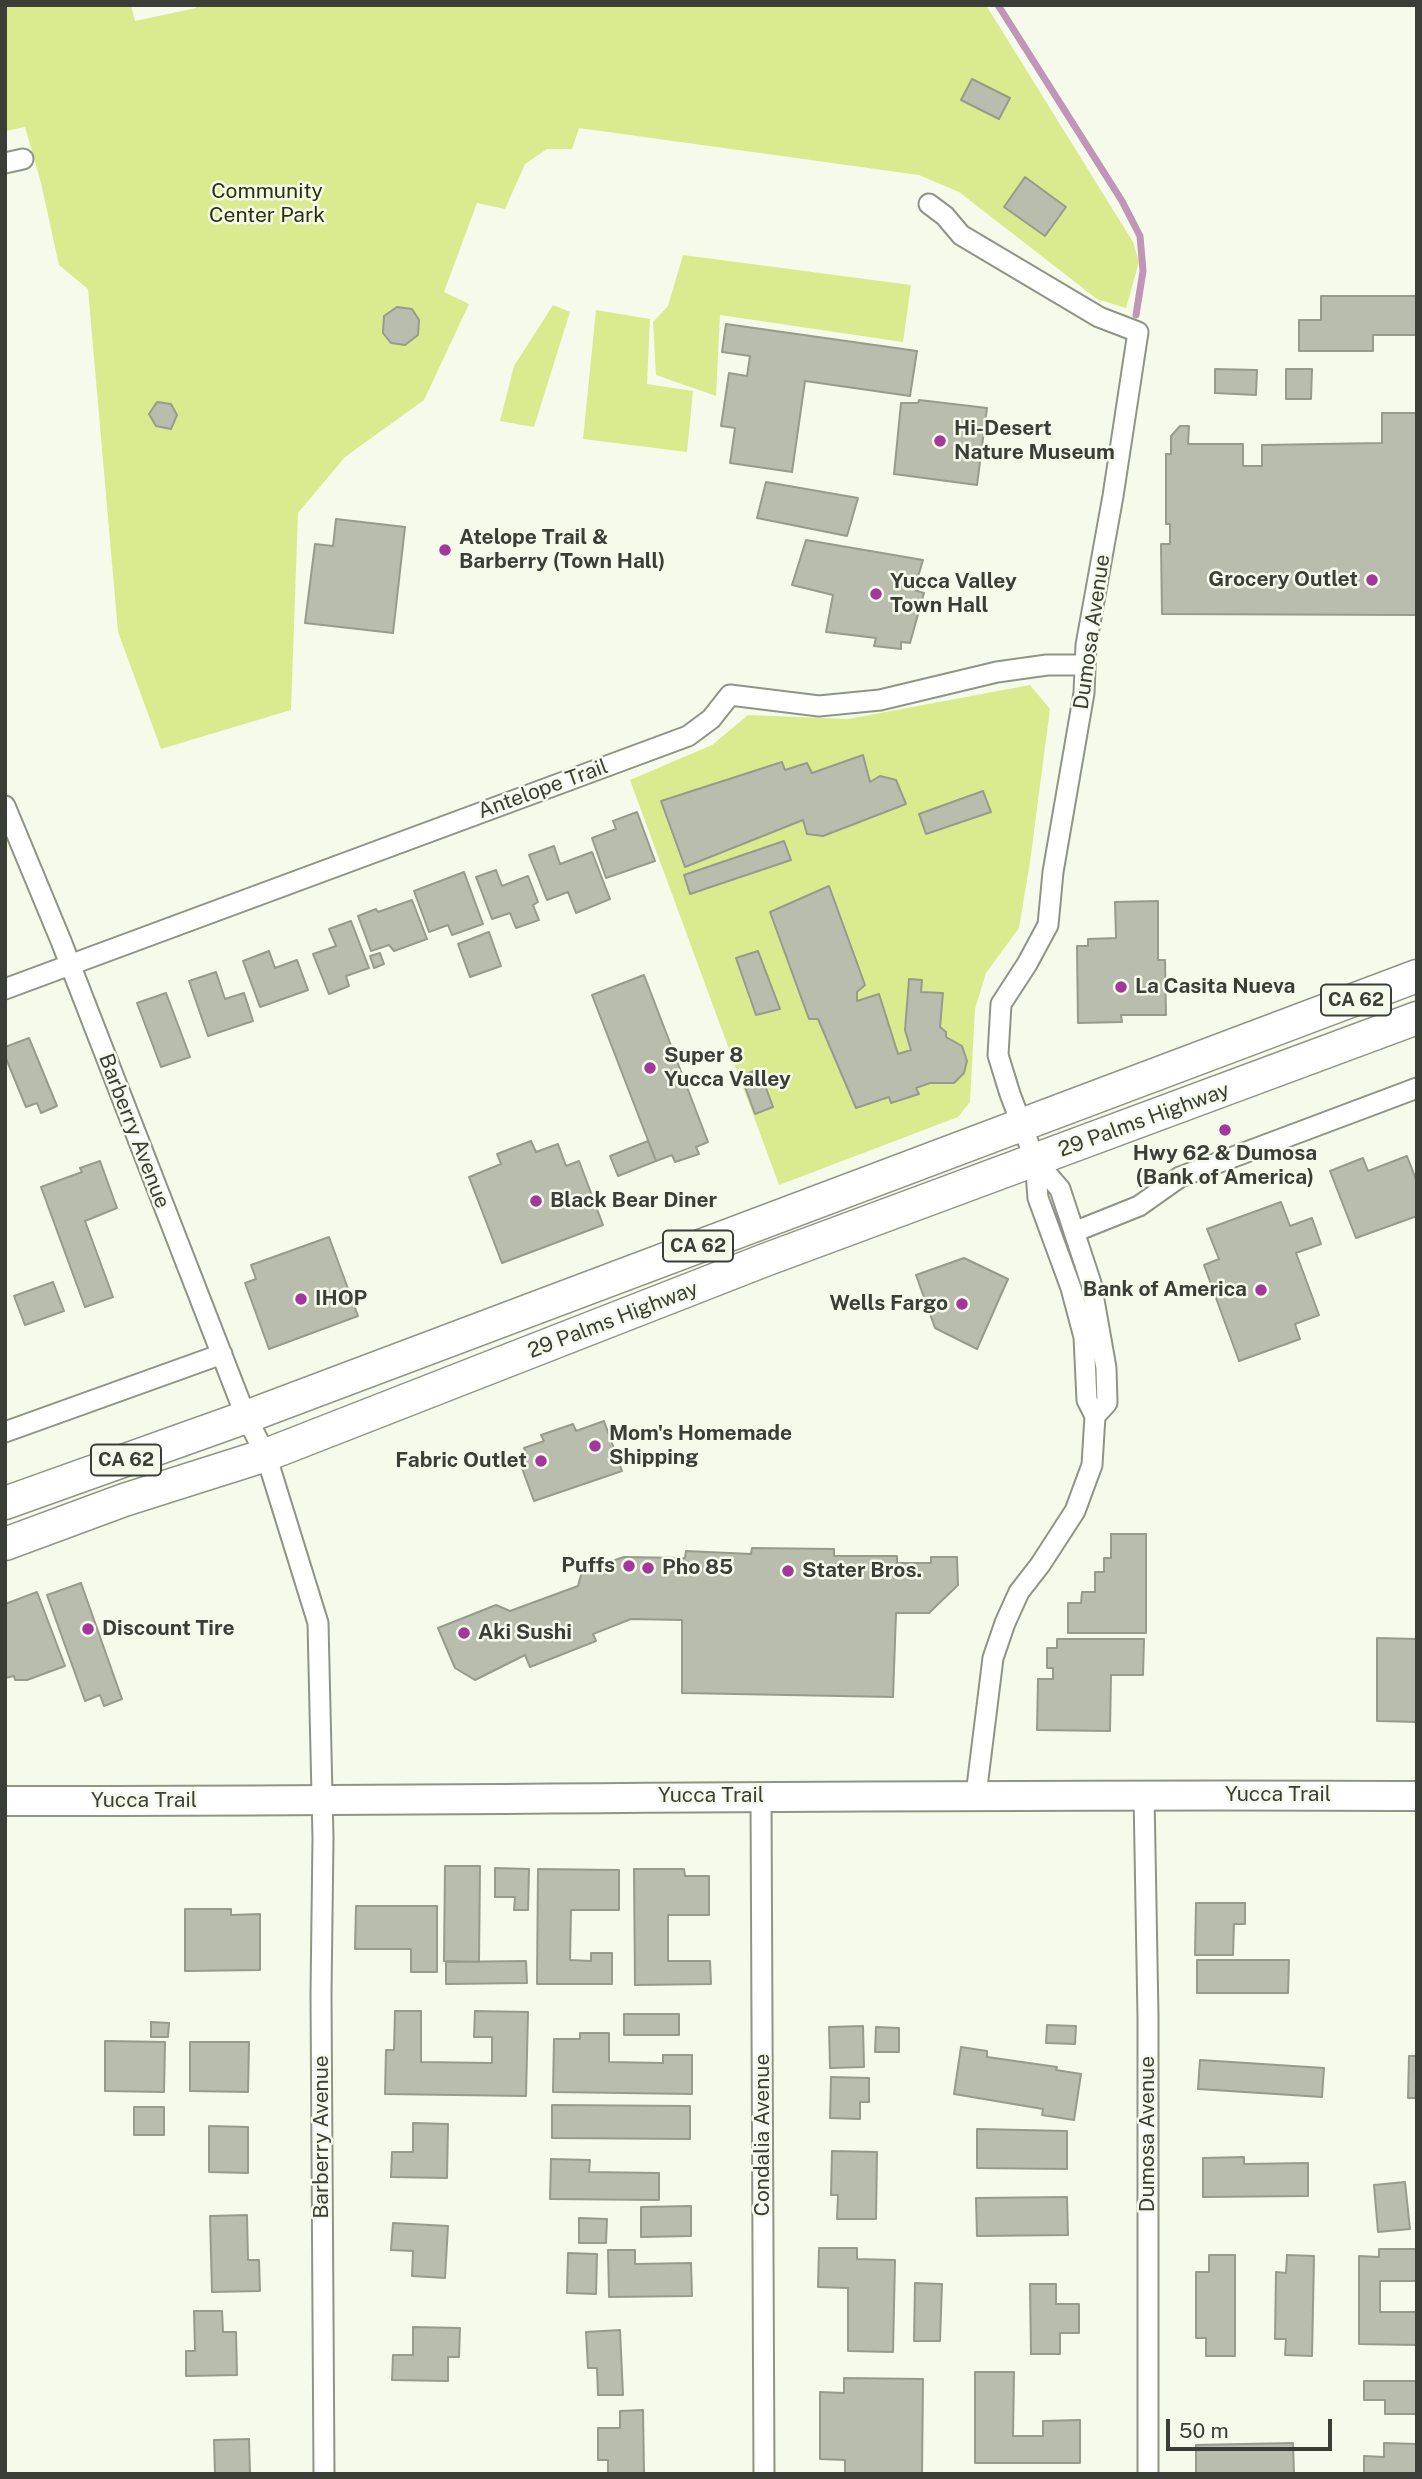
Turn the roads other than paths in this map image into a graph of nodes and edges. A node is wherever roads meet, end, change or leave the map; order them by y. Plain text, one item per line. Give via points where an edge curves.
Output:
1 (929, 204) dead end
2 (1085, 665) junction
3 (5, 806) edge
4 (69, 965) junction
5 (1417, 976) edge
6 (5, 989) edge
7 (1417, 1018) edge
8 (1417, 1088) edge
9 (1022, 1126) junction
10 (1035, 1160) junction
11 (1074, 1232) junction
12 (222, 1354) junction
13 (1096, 1416) junction
14 (246, 1417) junction
15 (5, 1432) edge
16 (266, 1455) junction
17 (5, 1503) edge
18 (5, 1544) edge
19 (1144, 1794) junction
20 (976, 1795) junction
21 (761, 1796) junction
22 (1417, 1796) edge
23 (321, 1800) junction
24 (5, 1801) edge
25 (324, 2474) edge
26 (764, 2474) edge
27 (1148, 2474) edge

1 - 2 street, Dumosa Avenue via 961,235 1098,317 1138,332
2 - 4 street, Antelope Trail via 997,672 880,700 819,706 730,695 711,719 688,736
2 - 9 street, Dumosa Avenue via 1048,925 1001,1004 998,1055
3 - 4 street, Barberry Avenue
4 - 6 street, Antelope Trail
4 - 12 street, Barberry Avenue
5 - 9 main road, 29 Palms Highway / CA 62
7 - 10 main road, 29 Palms Highway / CA 62
8 - 11 street via 1180,1177 1139,1206
9 - 10 street, Dumosa Avenue
9 - 14 main road, 29 Palms Highway / CA 62
10 - 11 street, Dumosa Avenue via 1060,1189
10 - 13 street, Dumosa Avenue via 1038,1198 1072,1287 1084,1337 1087,1400
10 - 16 main road, 29 Palms Highway / CA 62
11 - 13 street, Dumosa Avenue via 1091,1283 1106,1368 1107,1403
12 - 14 street, Barberry Avenue
12 - 15 street
13 - 20 street, Dumosa Avenue via 1092,1465 1076,1511 1019,1592 993,1658
14 - 16 street, Barberry Avenue
14 - 17 main road, 29 Palms Highway / CA 62
16 - 18 main road, 29 Palms Highway / CA 62
16 - 23 street, Barberry Avenue via 318,1623
19 - 20 street, Yucca Trail
19 - 22 street, Yucca Trail
19 - 27 street, Dumosa Avenue
20 - 21 street, Yucca Trail
21 - 23 street, Yucca Trail
21 - 26 street, Condalia Avenue
23 - 24 street, Yucca Trail
23 - 25 street, Barberry Avenue

